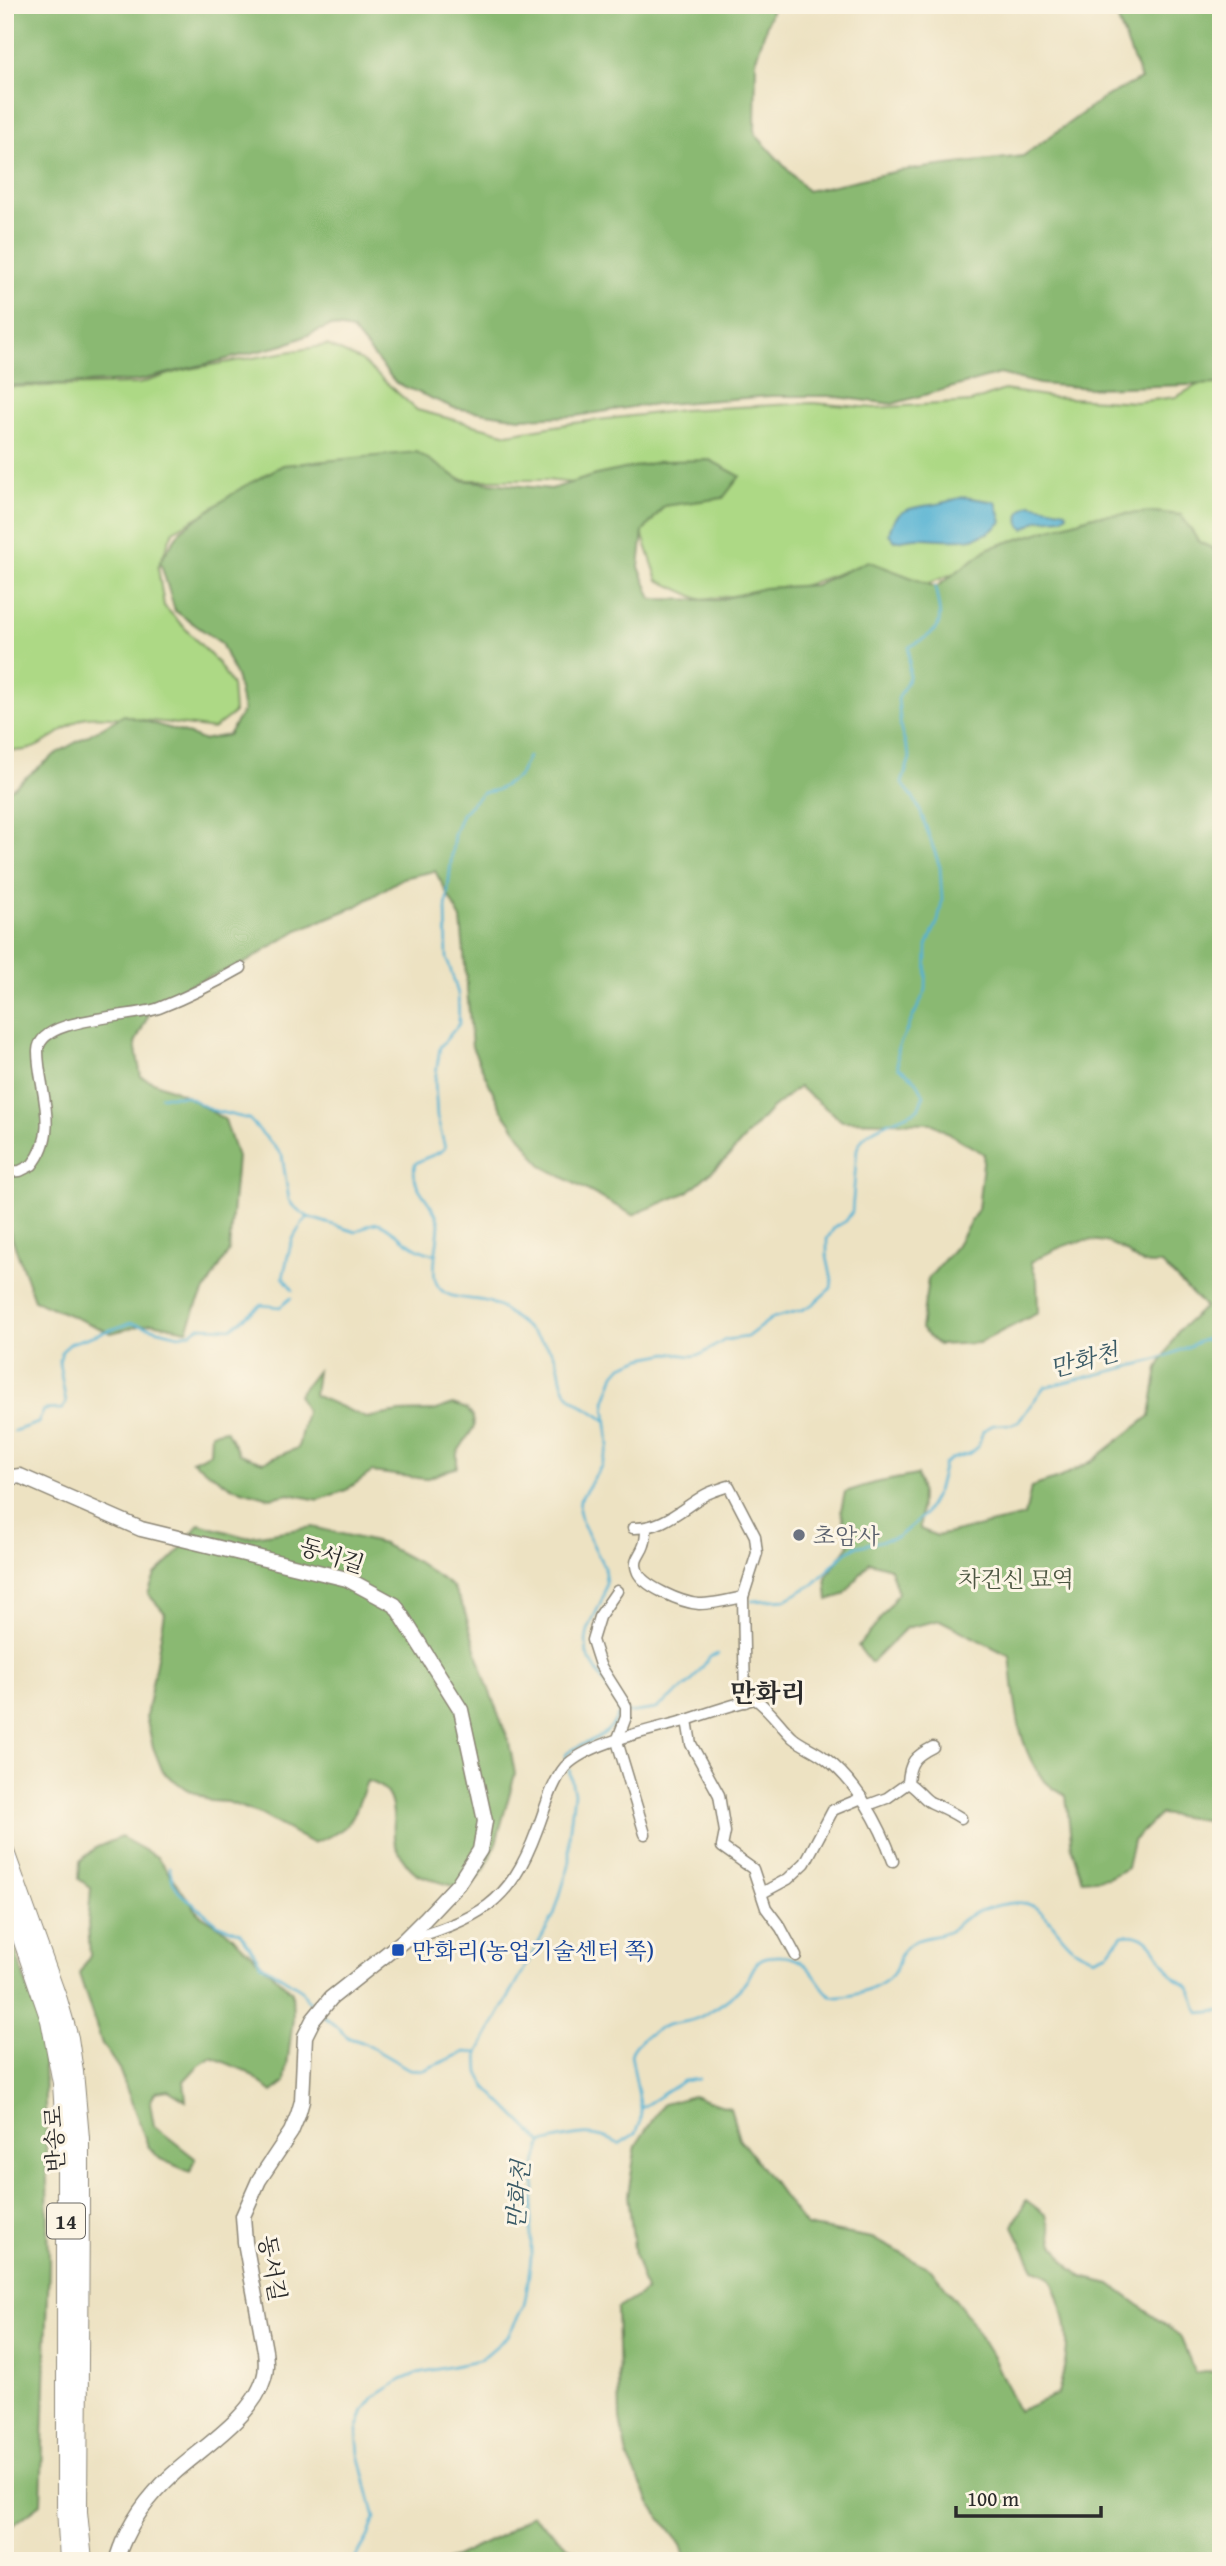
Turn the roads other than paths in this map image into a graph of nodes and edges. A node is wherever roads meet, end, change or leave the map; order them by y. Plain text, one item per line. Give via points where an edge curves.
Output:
1 (242, 968) dead end
2 (5, 1172) edge
3 (5, 1478) edge
4 (633, 1528) dead end
5 (646, 1528) junction
6 (617, 1591) dead end
7 (743, 1597) junction
8 (745, 1702) junction
9 (687, 1720) junction
10 (617, 1741) junction
11 (933, 1747) dead end
12 (908, 1783) junction
13 (865, 1801) junction
14 (961, 1818) dead end
15 (645, 1834) dead end
16 (5, 1852) edge
17 (893, 1861) dead end
18 (5, 1889) edge
19 (762, 1893) junction
20 (425, 1919) junction
21 (433, 1932) junction
22 (403, 1941) junction
23 (796, 1956) dead end
24 (69, 2561) edge
25 (83, 2561) edge
26 (116, 2561) edge

1 - 2 street via 158,1009 99,1018 45,1037 38,1048 48,1117 42,1144 32,1166
3 - 20 street, 동서길 via 20,1476 141,1529 347,1579 395,1605 461,1710 485,1821 480,1850 466,1873
4 - 5 street
5 - 7 street via 636,1566 650,1585 699,1604
5 - 7 street via 671,1518 705,1494 729,1486 755,1536 757,1553
6 - 10 street via 599,1617 592,1640 600,1665 624,1701 626,1714
7 - 8 street
8 - 9 street, 동서길
8 - 13 street via 755,1699 766,1707 793,1738 828,1760
9 - 10 street, 동서길
9 - 19 street via 691,1744 719,1795 725,1832 722,1847 752,1869
10 - 15 street
10 - 21 street, 동서길 via 579,1755 568,1765 554,1785 532,1844 509,1884 482,1912
11 - 12 street via 919,1753 909,1767
12 - 13 street via 887,1798
12 - 14 street via 928,1801
13 - 17 street
13 - 19 street via 833,1810 805,1863 788,1880
16 - 25 main road, 반송로 / 14 via 58,2000 74,2072 80,2179 78,2512
18 - 24 main road, 반송로 / 14 via 50,2020 62,2083
19 - 23 street via 766,1908
20 - 21 street
20 - 22 street, 동서길
21 - 22 street, 동서길
22 - 26 street, 동서길 via 320,2010 305,2036 298,2115 243,2216 265,2351 264,2382 243,2412 170,2477 137,2514

